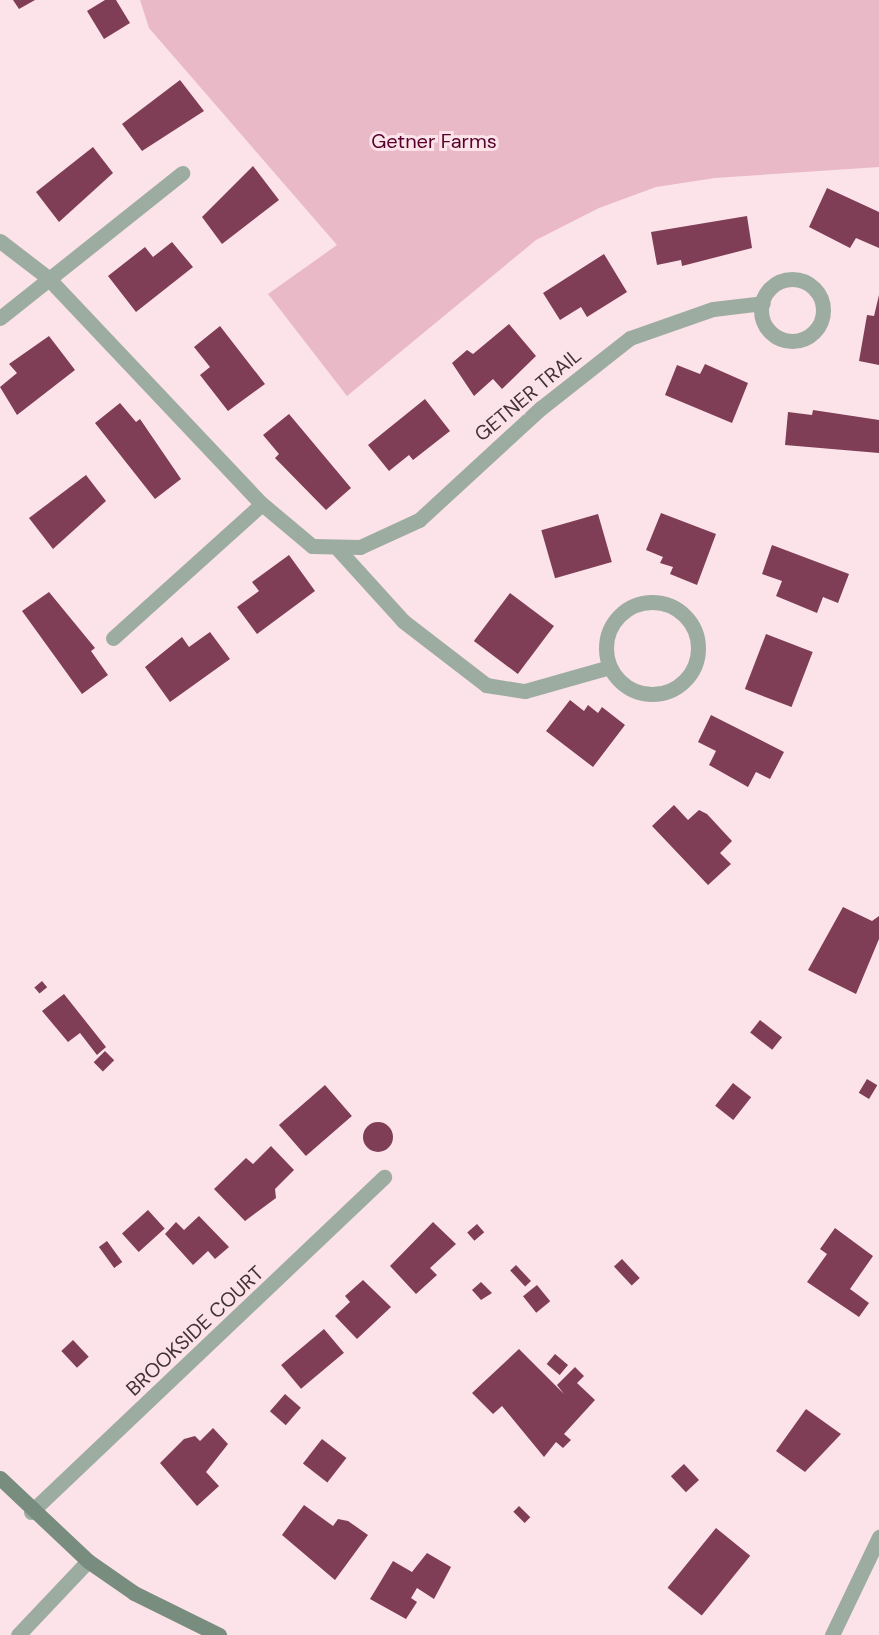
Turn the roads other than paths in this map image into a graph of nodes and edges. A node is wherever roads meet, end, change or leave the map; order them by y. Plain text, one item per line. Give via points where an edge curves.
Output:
1 (182, 173) dead end
2 (0, 241) edge
3 (47, 277) junction
4 (763, 303) junction
5 (0, 318) edge
6 (262, 504) junction
7 (336, 547) junction
8 (113, 638) dead end
9 (610, 667) junction
10 (384, 1177) dead end
11 (0, 1478) edge
12 (31, 1512) junction
13 (879, 1537) edge
14 (88, 1561) junction
15 (18, 1635) edge
16 (219, 1635) edge
17 (832, 1635) edge

1 - 3 street
2 - 3 street, GETNER TRAIL
3 - 5 street
3 - 6 street, GETNER TRAIL
4 - 4 street via 765,324 780,338 801,340 822,318 820,297 795,279 774,285
4 - 7 street, GETNER TRAIL via 713,309 630,338 541,408 419,520 360,547
6 - 7 street, GETNER TRAIL via 312,546
6 - 8 street
7 - 9 street via 403,621 486,685 525,691
9 - 9 street via 608,633 630,606 663,602 691,621 699,654 682,684 650,695 633,691
10 - 12 street, BROOKSIDE COURT
11 - 12 main road
12 - 14 main road
13 - 17 street
14 - 15 street
14 - 16 main road via 134,1593

